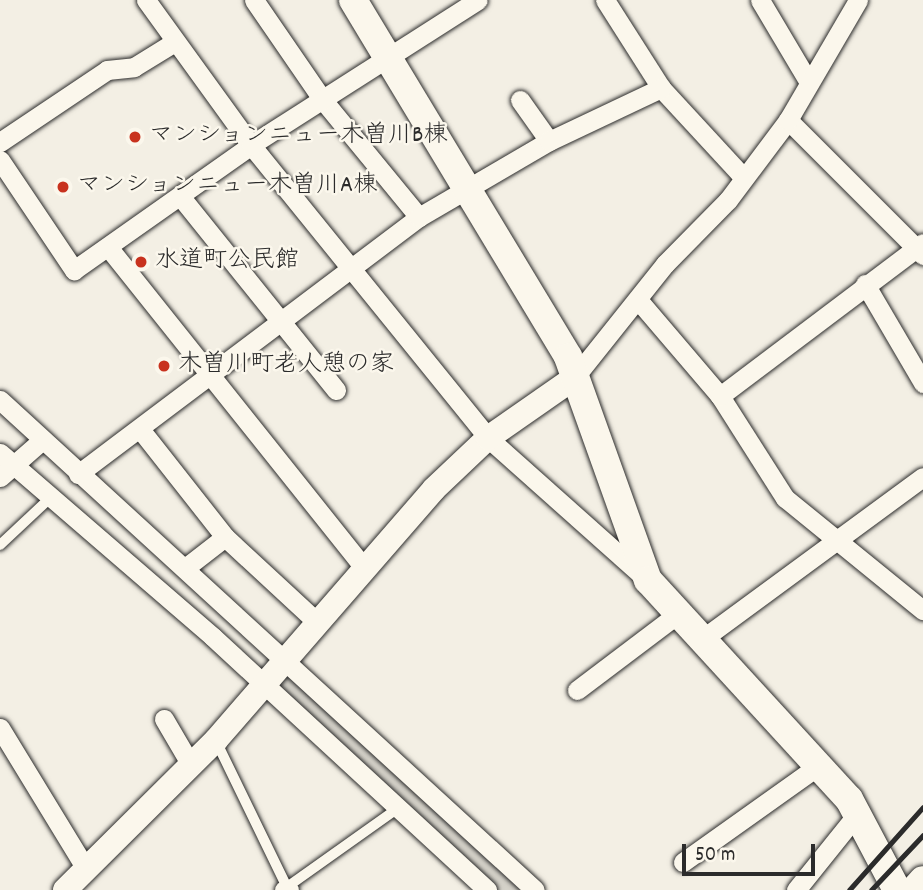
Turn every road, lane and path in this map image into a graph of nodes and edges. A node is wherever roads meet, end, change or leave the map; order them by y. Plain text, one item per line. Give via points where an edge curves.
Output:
1 (146, 0) edge
2 (254, 0) edge
3 (353, 0) edge
4 (478, 0) edge
5 (605, 0) edge
6 (760, 0) edge
7 (858, 0) edge
8 (173, 43) junction
9 (386, 57) junction
10 (808, 81) junction
11 (660, 88) junction
12 (322, 99) junction
13 (520, 100) dead end
14 (788, 120) junction
15 (549, 141) junction
16 (0, 142) edge
17 (251, 145) junction
18 (0, 160) edge
19 (744, 178) junction
20 (465, 188) junction
21 (180, 196) junction
22 (419, 217) junction
23 (108, 247) junction
24 (921, 249) edge
25 (351, 272) junction
26 (865, 284) junction
27 (639, 301) junction
28 (281, 324) junction
29 (209, 377) junction
30 (574, 378) junction
31 (923, 383) edge
32 (335, 390) dead end
33 (720, 396) junction
34 (0, 400) edge
35 (140, 429) junction
36 (488, 438) junction
37 (40, 442) junction
38 (4, 466) edge
39 (78, 474) junction
40 (923, 477) edge
41 (50, 498) junction
42 (225, 537) junction
43 (837, 543) junction
44 (0, 545) edge
45 (363, 566) junction
46 (185, 568) junction
47 (648, 580) junction
48 (923, 610) edge
49 (675, 616) junction
50 (318, 623) junction
51 (701, 640) junction
52 (287, 660) junction
53 (263, 688) junction
54 (578, 690) dead end
55 (164, 719) dead end
56 (0, 728) edge
57 (216, 740) junction
58 (821, 764) junction
59 (191, 765) junction
60 (398, 808) junction
61 (858, 814) junction
62 (683, 862) dead end
63 (86, 869) junction
64 (923, 880) edge
65 (287, 889) edge
66 (65, 890) edge
67 (487, 890) edge
68 (535, 890) edge
69 (796, 890) edge
70 (897, 890) edge
71 (914, 890) edge

1 - 8 street
2 - 12 street
3 - 9 main road
4 - 9 street
5 - 11 street
6 - 10 street
7 - 10 street
8 - 16 street via 134,68 107,70
8 - 17 street
9 - 12 street
9 - 20 main road
10 - 14 street
11 - 15 street
11 - 19 street
12 - 17 street
12 - 22 street
13 - 15 street
14 - 19 street
14 - 24 street
15 - 20 street
17 - 21 street
17 - 25 street
18 - 23 street via 74,270
19 - 27 street
20 - 22 street
20 - 30 main road
21 - 23 street
21 - 28 street
22 - 25 street
23 - 29 street
24 - 26 street
25 - 28 street
25 - 36 street
26 - 31 street
26 - 33 street
27 - 30 street
27 - 33 street
28 - 29 street
28 - 32 street
29 - 35 street
29 - 45 street
30 - 36 street
30 - 47 main road
33 - 43 street via 785,498
34 - 37 street
35 - 39 street
35 - 42 street
36 - 45 street
36 - 47 street
37 - 38 street
37 - 39 street
38 - 41 street
39 - 46 street
40 - 43 street
41 - 44 lane
41 - 53 street
42 - 46 street
42 - 50 street
43 - 48 street via 855,548
43 - 51 street
45 - 50 street
46 - 52 street
47 - 49 main road
49 - 51 main road
49 - 54 street
50 - 52 street
51 - 58 main road
52 - 53 street
52 - 68 street
53 - 57 street
53 - 60 street
55 - 59 street
56 - 63 street
57 - 59 street
57 - 65 lane
58 - 61 main road
58 - 62 street
59 - 63 street
60 - 65 lane
60 - 67 street
61 - 69 street
61 - 70 main road
63 - 66 street
64 - 71 main road

